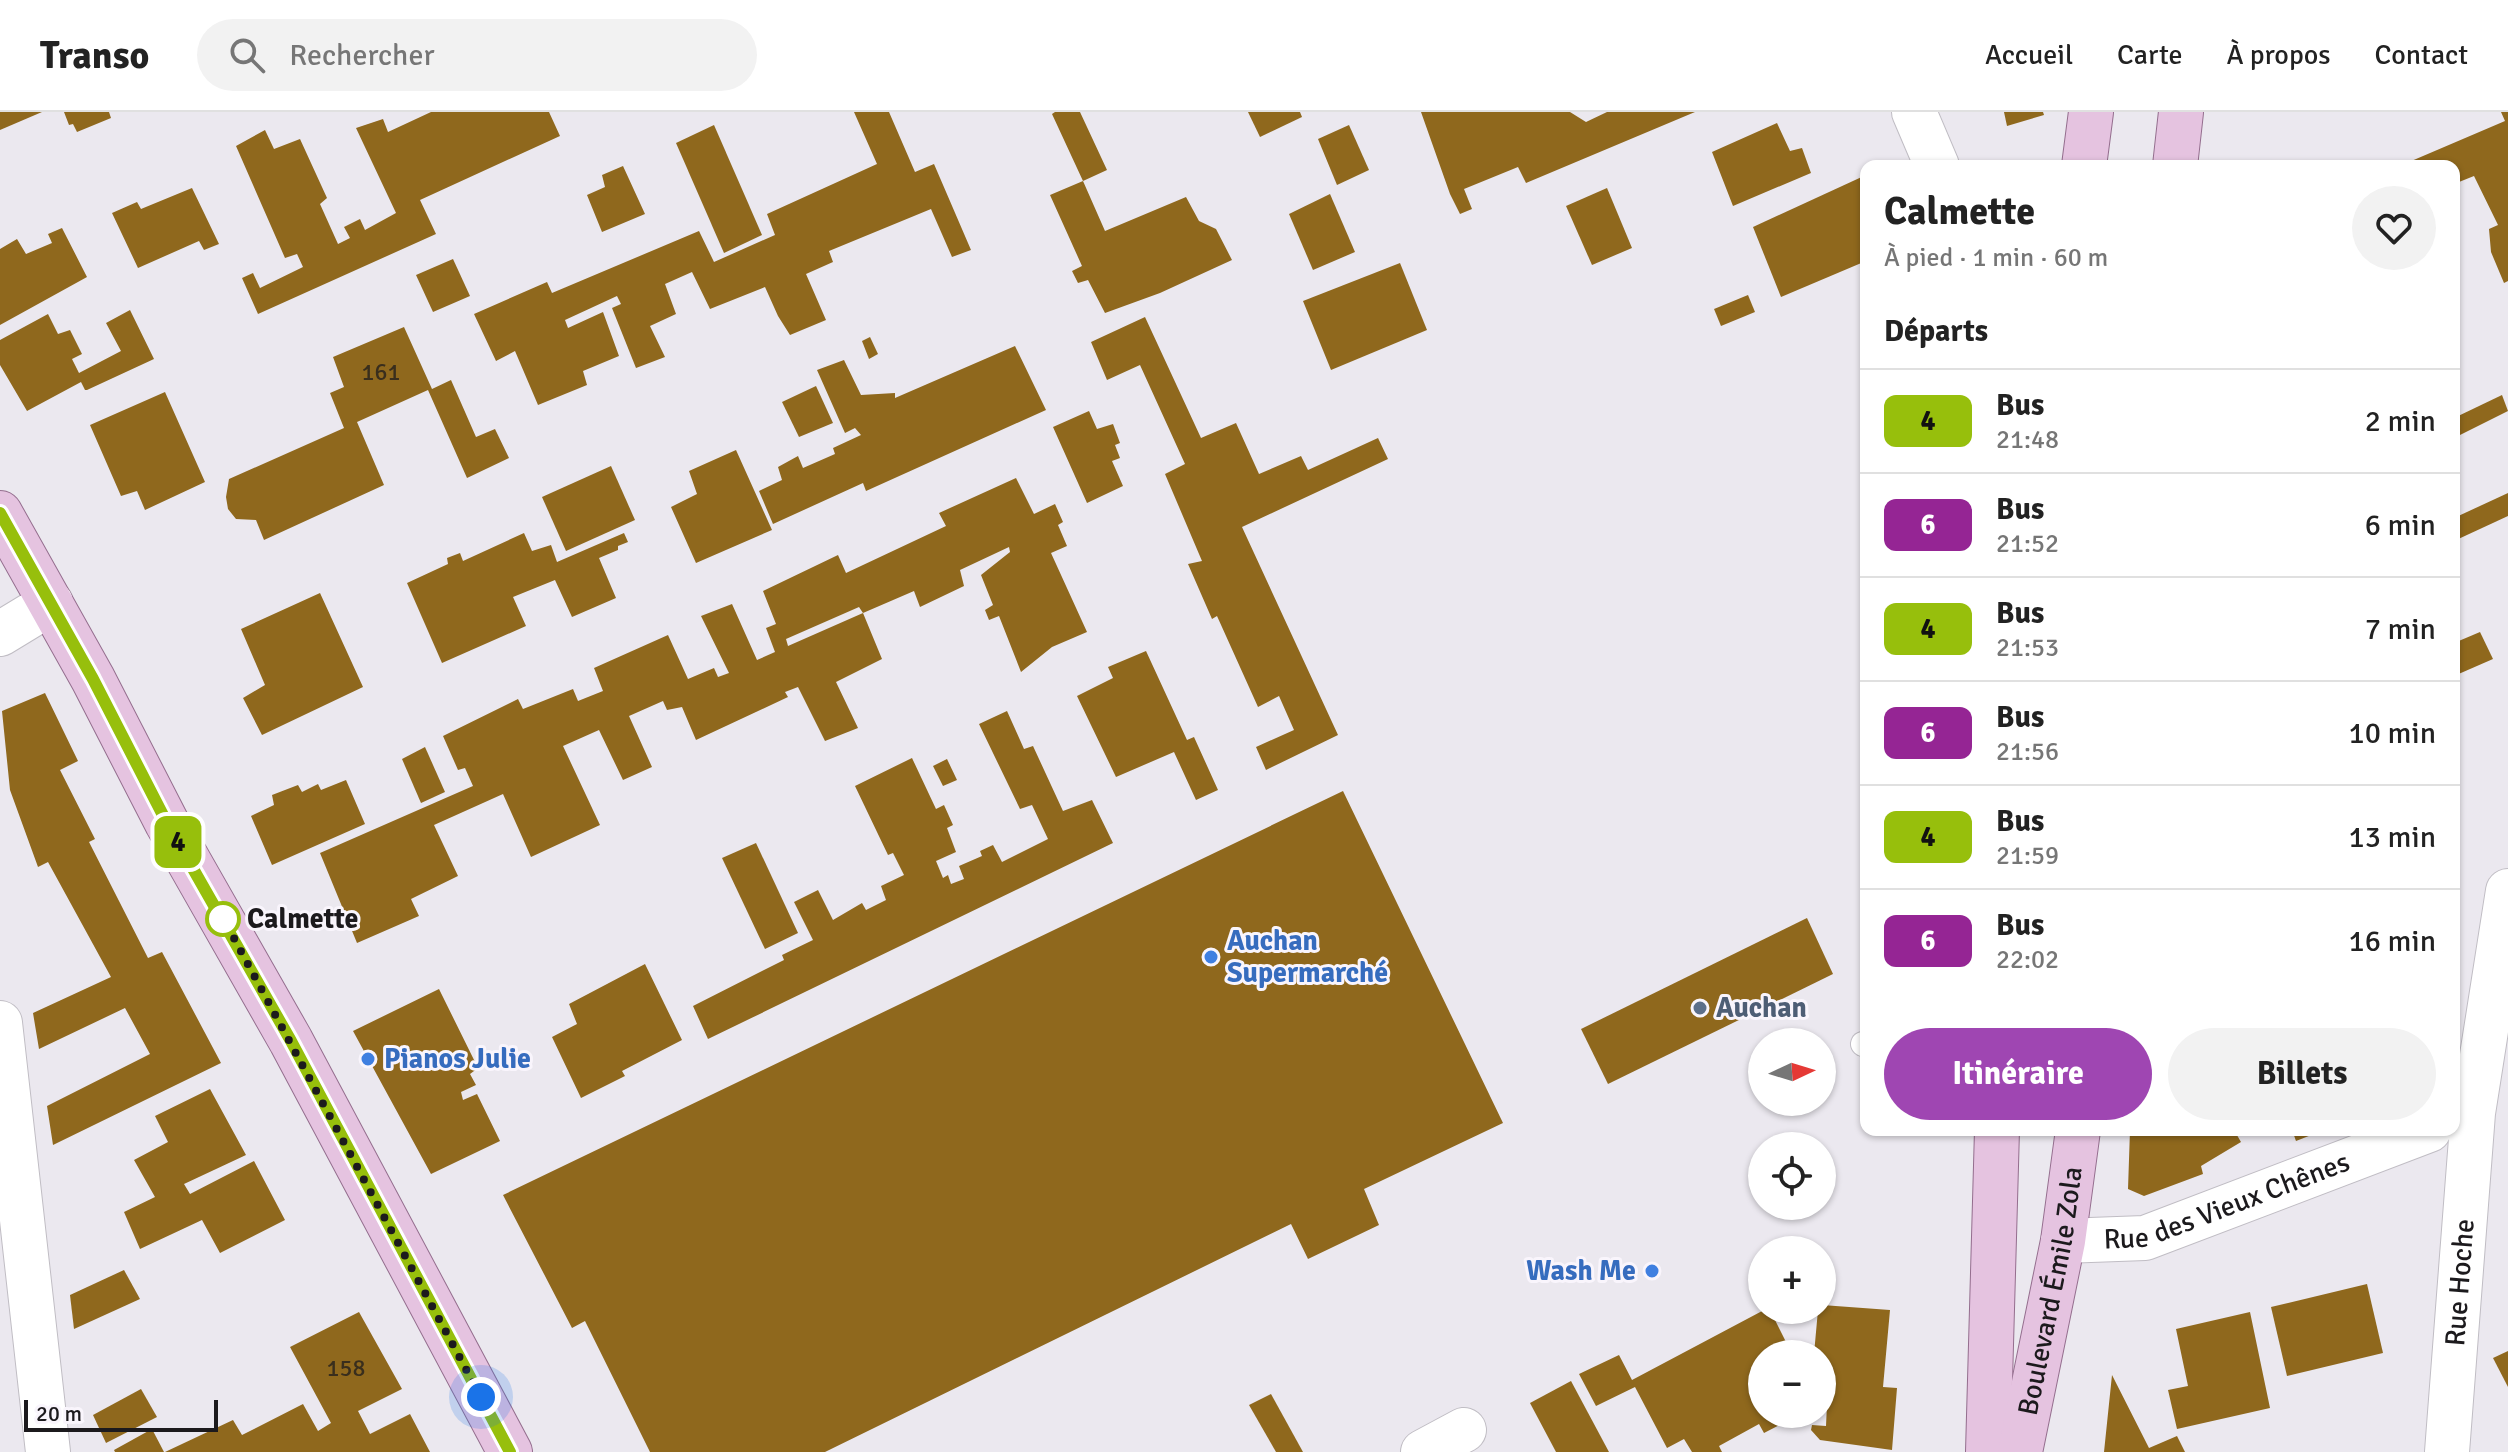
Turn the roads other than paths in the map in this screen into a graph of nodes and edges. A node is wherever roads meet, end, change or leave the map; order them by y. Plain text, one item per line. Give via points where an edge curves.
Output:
1 (1914, 112) edge
2 (2091, 112) edge
3 (2181, 112) edge
4 (1934, 160) edge
5 (2085, 160) edge
6 (2176, 160) edge
7 (0, 513) edge
8 (51, 603) junction
9 (0, 634) edge
10 (2508, 891) edge
11 (0, 1023) edge
12 (2478, 1110) edge
13 (1997, 1136) edge
14 (2077, 1136) edge
15 (2413, 1136) edge
16 (2063, 1241) junction
17 (1464, 1430) dead end
18 (48, 1452) edge
19 (510, 1452) edge
20 (1423, 1452) edge
21 (1988, 1452) edge
22 (2020, 1452) edge
23 (2447, 1452) edge

1 - 4 street
2 - 5 main road
3 - 6 main road
7 - 8 main road
8 - 9 street
8 - 19 main road
10 - 12 street, Rue Hoche
11 - 18 street
12 - 23 street, Rue Hoche
13 - 21 main road, Boulevard Émile Zola
14 - 16 main road, Boulevard Émile Zola
15 - 16 street, Rue des Vieux Chênes via 2145,1238
16 - 22 main road, Boulevard Émile Zola
17 - 20 street

